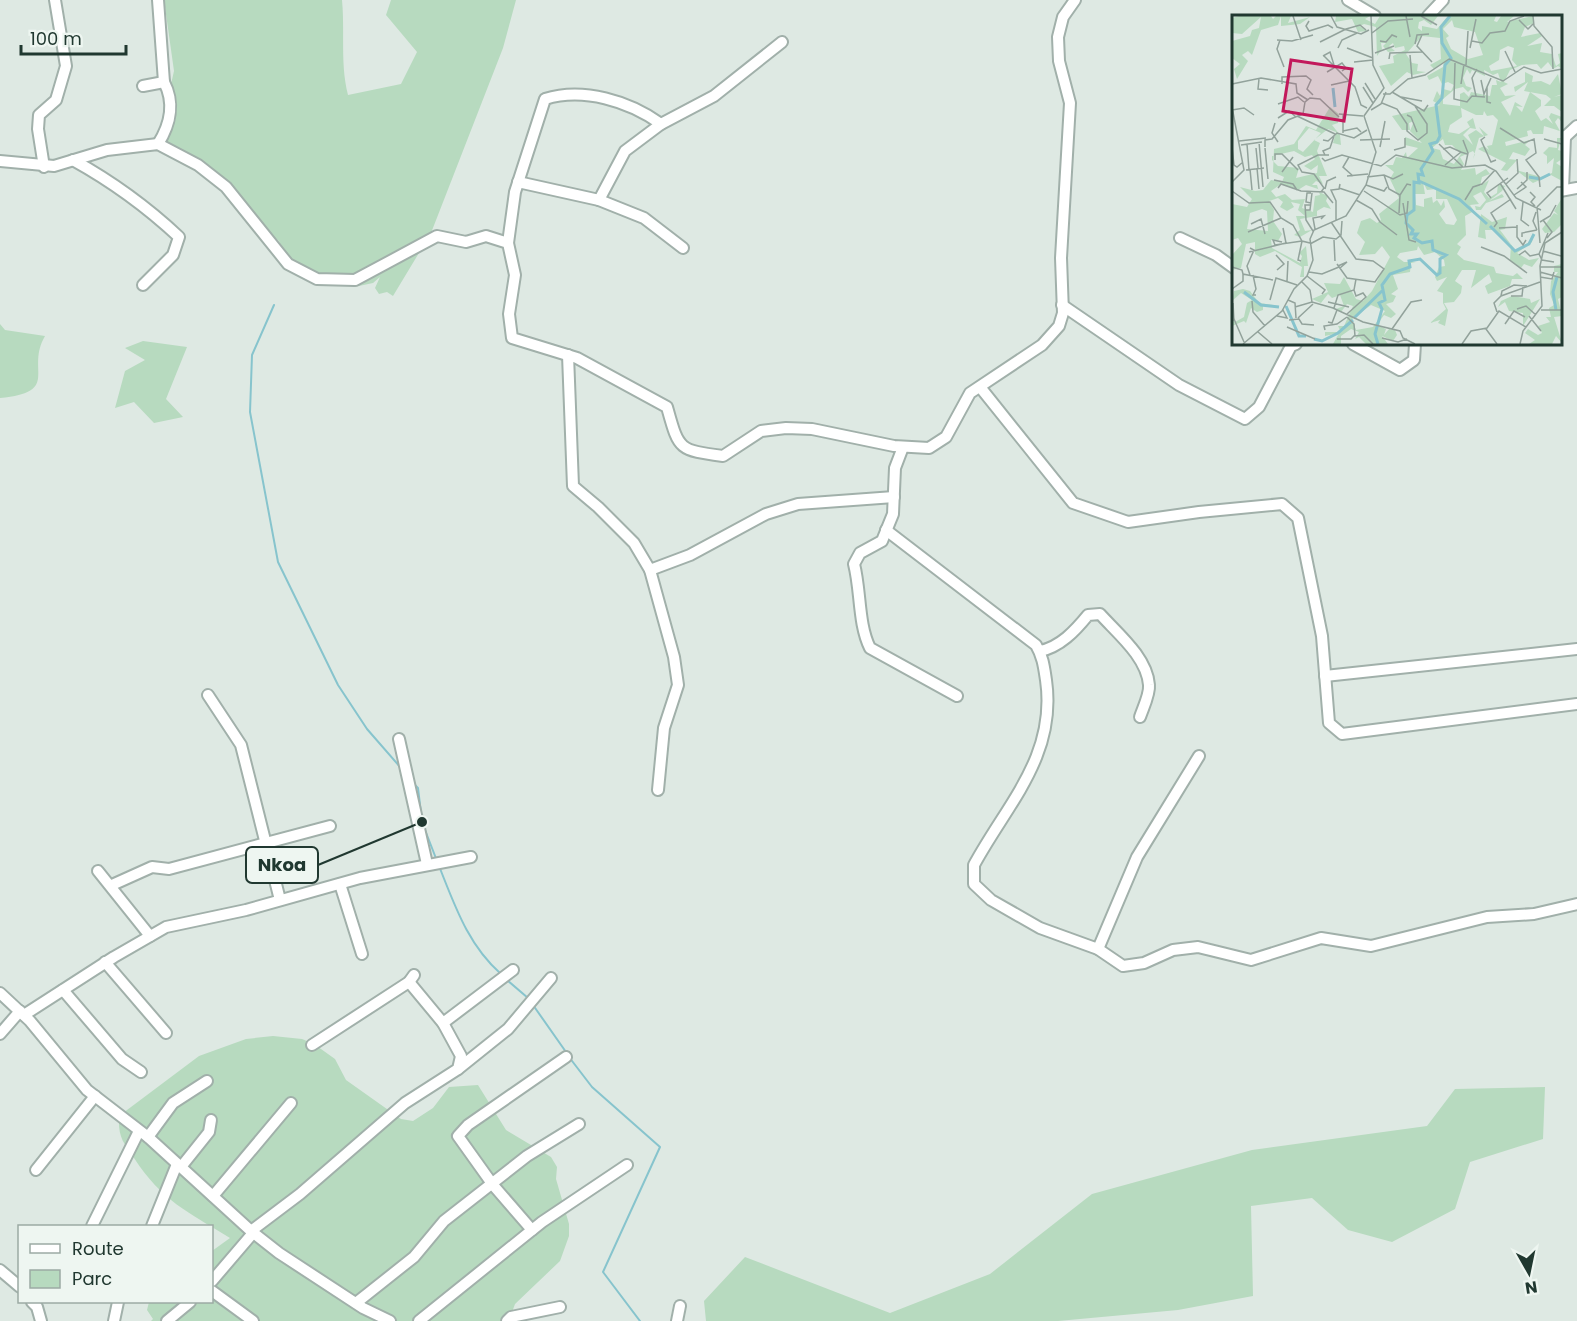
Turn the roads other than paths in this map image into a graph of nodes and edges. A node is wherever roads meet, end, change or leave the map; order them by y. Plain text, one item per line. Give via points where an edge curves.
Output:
1 (55, 0) edge
2 (158, 0) edge
3 (1076, 0) edge
4 (1348, 0) edge
5 (1443, 0) edge
6 (1373, 15) edge
7 (1429, 15) edge
8 (782, 42) dead end
9 (164, 82) junction
10 (143, 86) dead end
11 (661, 124) junction
12 (1577, 126) edge
13 (1562, 136) edge
14 (158, 144) junction
15 (73, 160) junction
16 (0, 161) edge
17 (44, 166) junction
18 (518, 182) junction
19 (1577, 188) edge
20 (1562, 191) edge
21 (599, 200) junction
22 (1180, 238) dead end
23 (508, 243) junction
24 (683, 248) dead end
25 (1232, 267) edge
26 (143, 285) dead end
27 (1062, 306) junction
28 (1294, 345) edge
29 (1355, 345) edge
30 (1414, 345) edge
31 (568, 355) junction
32 (980, 387) junction
33 (903, 447) junction
34 (894, 496) junction
35 (886, 530) junction
36 (650, 570) junction
37 (1577, 649) edge
38 (1040, 651) junction
39 (1325, 676) junction
40 (208, 695) dead end
41 (957, 696) dead end
42 (1577, 704) edge
43 (1140, 717) dead end
44 (399, 739) dead end
45 (1199, 756) dead end
46 (658, 790) dead end
47 (330, 826) dead end
48 (266, 844) junction
49 (471, 857) dead end
50 (427, 864) junction
51 (98, 872) dead end
52 (340, 884) junction
53 (112, 885) junction
54 (280, 900) junction
55 (1577, 904) edge
56 (150, 936) junction
57 (1098, 950) junction
58 (362, 954) dead end
59 (105, 962) junction
60 (513, 969) dead end
61 (551, 978) dead end
62 (63, 990) junction
63 (0, 993) edge
64 (22, 1013) junction
65 (442, 1023) junction
66 (166, 1033) dead end
67 (0, 1034) edge
68 (312, 1045) dead end
69 (566, 1057) dead end
70 (458, 1069) junction
71 (141, 1072) dead end
72 (207, 1082) dead end
73 (95, 1096) junction
74 (291, 1103) dead end
75 (211, 1119) dead end
76 (579, 1124) dead end
77 (144, 1134) junction
78 (627, 1165) dead end
79 (179, 1166) junction
80 (36, 1170) dead end
81 (493, 1185) junction
82 (213, 1196) junction
83 (93, 1225) edge
84 (153, 1225) edge
85 (532, 1230) junction
86 (252, 1232) junction
87 (0, 1270) edge
88 (213, 1280) edge
89 (18, 1285) edge
90 (213, 1292) edge
91 (33, 1303) edge
92 (118, 1303) edge
93 (189, 1303) edge
94 (356, 1303) junction
95 (680, 1306) dead end
96 (560, 1307) dead end
97 (41, 1321) edge
98 (114, 1321) edge
99 (167, 1321) edge
100 (253, 1321) edge
101 (390, 1321) edge
102 (419, 1321) edge
103 (507, 1321) edge
104 (677, 1321) edge

1 - 17 street via 66,66 56,99 39,115
2 - 9 street
3 - 27 street via 1064,17 1058,37 1059,61 1070,103
4 - 6 street
5 - 7 street
8 - 11 street via 714,96
9 - 10 street
9 - 14 street via 171,110
11 - 18 street via 621,102 591,97 545,99
11 - 21 street via 625,151
12 - 13 street
13 - 20 street
14 - 15 street via 107,150
14 - 23 street via 198,165 226,187 288,264 317,279 354,280 437,236 466,242 486,236
15 - 17 street
15 - 26 street via 153,213 179,237 173,255
16 - 17 street
18 - 21 street
18 - 23 street
19 - 20 street
21 - 24 street via 644,218
22 - 25 street
23 - 31 street via 515,275 509,314 512,338
27 - 28 street via 1179,385 1245,419 1259,407
27 - 32 street via 1059,326 1042,345
29 - 30 street via 1400,370 1414,360
31 - 33 street via 667,406 676,439 687,451 723,456 761,430 786,428 812,429
31 - 36 street via 573,486 634,543
32 - 33 street via 970,393 946,437 929,448
32 - 39 street via 1073,503 1128,522 1282,504 1298,518 1322,636
33 - 34 street via 895,468
34 - 35 street via 893,514
34 - 36 street via 798,504 766,514 690,555
35 - 38 street
35 - 41 street via 882,541 861,554 854,564 861,590 863,634 870,648
36 - 46 street via 678,685 664,728
37 - 39 street
38 - 43 street via 1052,648 1088,615 1100,615 1144,668 1149,686
38 - 57 street via 1050,706 1036,763 974,865 974,884 991,900 1040,928
39 - 42 street via 1329,723 1342,734
40 - 48 street via 241,745
44 - 50 street
45 - 57 street via 1137,857
47 - 48 street
48 - 53 street via 170,869 152,867
48 - 54 street
49 - 50 street
50 - 52 street
51 - 53 street
52 - 54 street
52 - 58 street
53 - 56 street
54 - 56 street via 166,927
55 - 57 street via 1534,914 1487,917 1371,946 1321,938 1251,960 1198,947 1173,950 1144,963 1123,966
56 - 59 street
59 - 62 street
59 - 66 street
60 - 65 street
61 - 70 street via 508,1029
62 - 64 street
62 - 71 street via 122,1059
63 - 64 street
64 - 67 street
64 - 73 street
65 - 68 street via 412,978
65 - 70 street via 461,1056
69 - 81 street via 458,1136
70 - 86 street via 405,1103
72 - 77 street via 173,1103
73 - 77 street
73 - 80 street
74 - 82 street
75 - 79 street via 209,1132
76 - 81 street via 528,1156
77 - 79 street
77 - 83 street
78 - 85 street
79 - 82 street
79 - 84 street
81 - 85 street
81 - 94 street via 444,1221 414,1257
82 - 86 street
85 - 102 street
86 - 88 street
86 - 94 street
87 - 89 street
90 - 100 street
91 - 97 street
92 - 98 street
93 - 99 street
94 - 101 street
95 - 104 street
96 - 103 street

